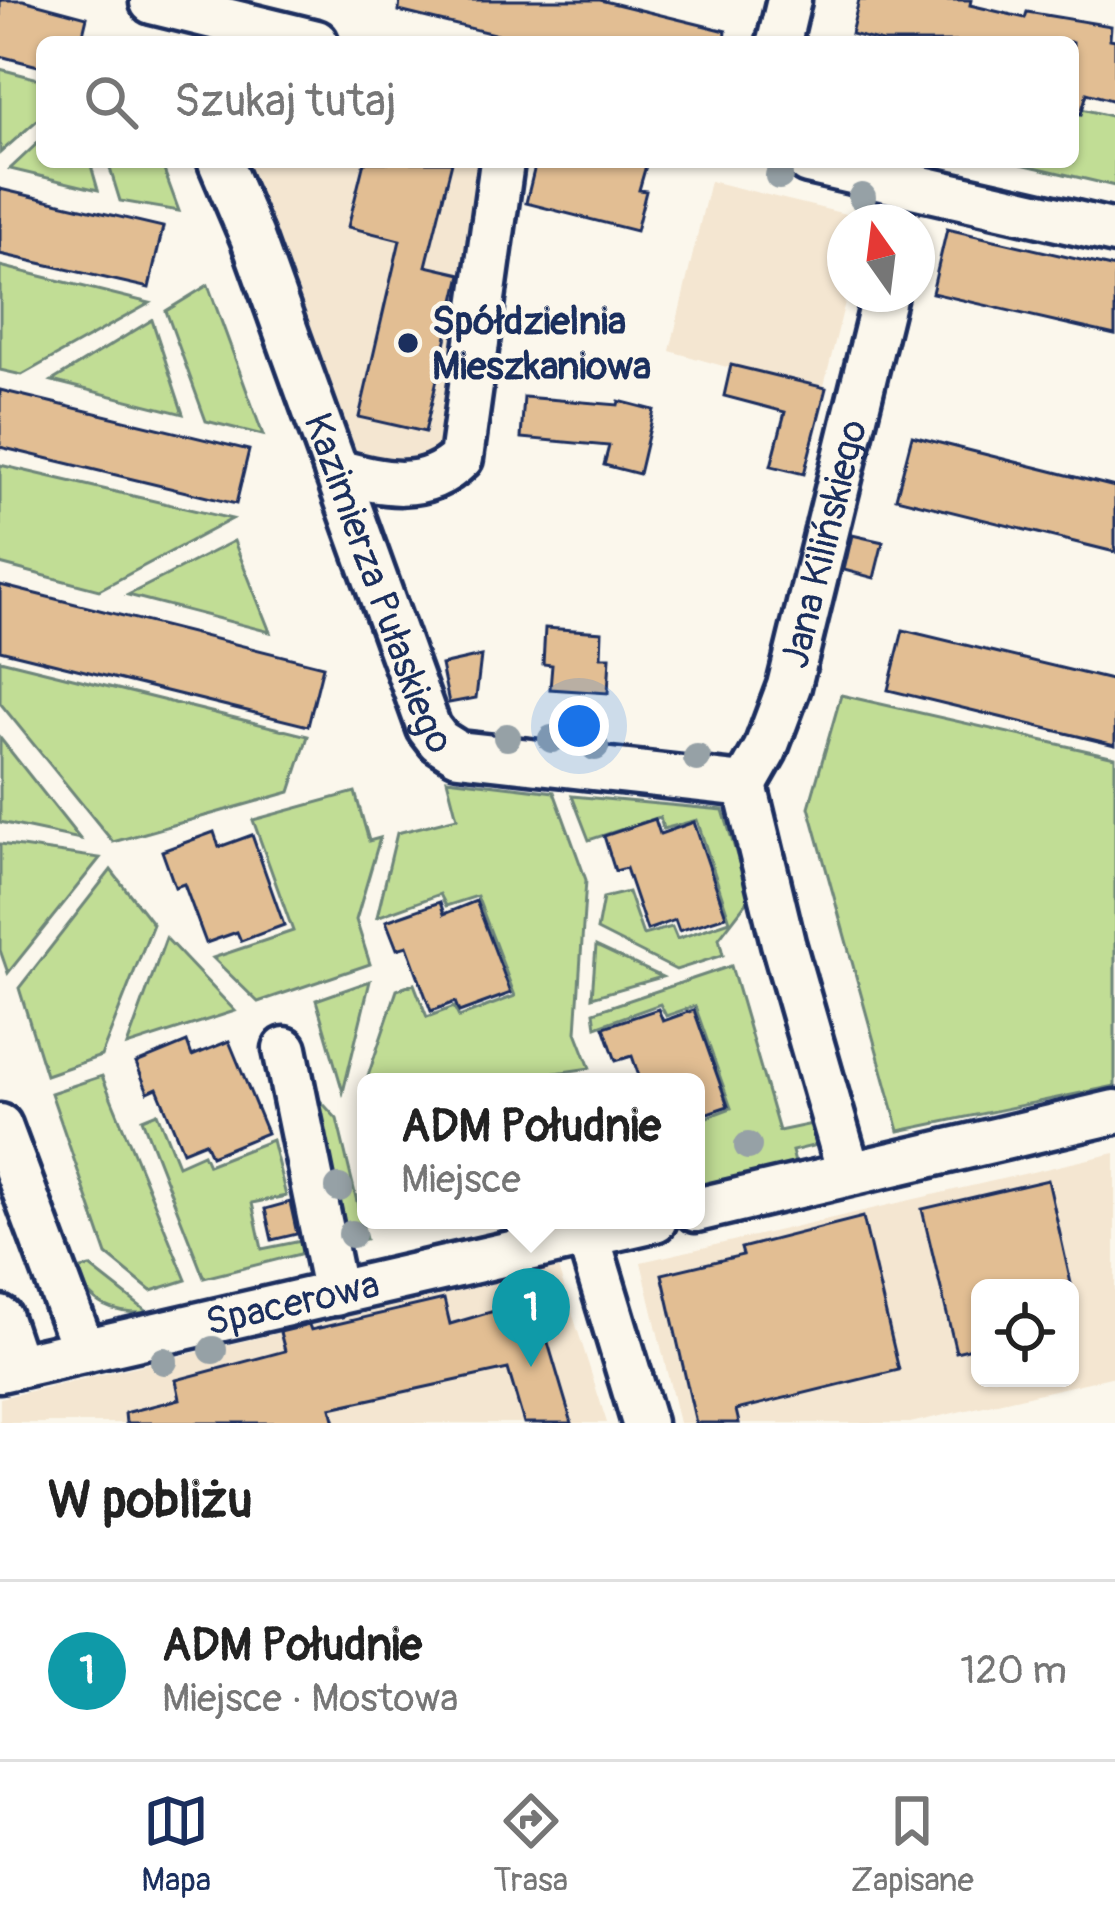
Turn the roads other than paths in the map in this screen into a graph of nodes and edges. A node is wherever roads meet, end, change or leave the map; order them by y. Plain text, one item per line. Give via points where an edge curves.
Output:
1 (789, 0) edge
2 (152, 1) edge
3 (167, 36) edge
4 (292, 36) edge
5 (780, 36) edge
6 (223, 168) edge
7 (501, 168) edge
8 (822, 168) edge
9 (908, 204) edge
10 (935, 208) edge
11 (1115, 232) edge
12 (881, 312) edge
13 (337, 471) junction
14 (745, 785) junction
15 (285, 1049) dead end
16 (1115, 1112) edge
17 (0, 1126) edge
18 (849, 1173) junction
19 (705, 1208) edge
20 (620, 1229) edge
21 (588, 1237) junction
22 (334, 1294) junction
23 (0, 1318) edge
24 (83, 1351) junction
25 (8, 1368) edge
26 (644, 1423) edge

1 - 5 street
2 - 3 street
2 - 4 street
6 - 13 street, Kazimierza Pułaskiego
7 - 13 street via 461,458 448,471 404,485
8 - 9 street
10 - 11 street
12 - 14 street, Jana Kilińskiego via 789,686
13 - 14 street, Kazimierza Pułaskiego via 439,741 458,753
14 - 18 street
15 - 22 street
16 - 18 street
17 - 24 street
18 - 19 street
20 - 21 street, Spacerowa
21 - 22 street, Spacerowa
21 - 26 street
22 - 24 street, Spacerowa
23 - 25 street
24 - 25 street, Spacerowa

